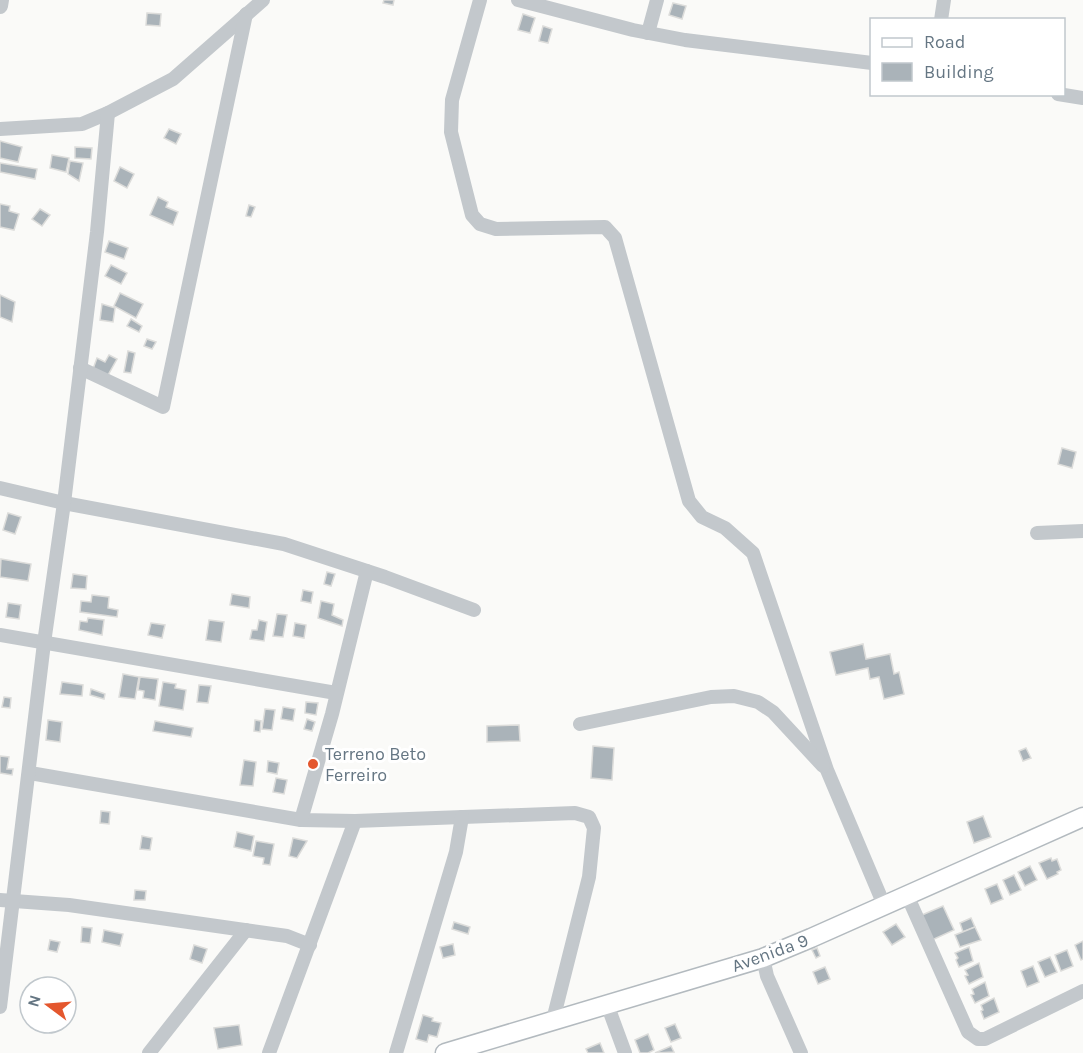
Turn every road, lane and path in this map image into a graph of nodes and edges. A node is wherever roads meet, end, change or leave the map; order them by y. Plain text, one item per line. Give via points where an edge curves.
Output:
1 (1, 0) edge
2 (263, 0) edge
3 (480, 0) edge
4 (518, 0) edge
5 (657, 0) edge
6 (945, 0) edge
7 (0, 6) edge
8 (246, 14) junction
9 (941, 18) edge
10 (648, 33) junction
11 (870, 63) edge
12 (1065, 95) edge
13 (1083, 98) edge
14 (108, 113) junction
15 (0, 129) edge
16 (81, 368) junction
17 (0, 488) edge
18 (64, 503) junction
19 (1083, 531) edge
20 (1037, 533) dead end
21 (367, 571) junction
22 (474, 610) dead end
23 (0, 635) edge
24 (44, 643) junction
25 (336, 693) junction
26 (580, 724) dead end
27 (827, 770) junction
28 (30, 773) junction
29 (462, 817) junction
30 (1083, 817) edge
31 (301, 820) junction
32 (355, 821) junction
33 (907, 895) junction
34 (6, 901) edge
35 (884, 905) junction
36 (246, 930) junction
37 (310, 945) junction
38 (763, 958) junction
39 (1083, 991) edge
40 (607, 1004) junction
41 (0, 1007) edge
42 (553, 1020) junction
43 (464, 1050) edge
44 (149, 1053) edge
45 (269, 1053) edge
46 (396, 1053) edge
47 (445, 1053) edge
48 (625, 1053) edge
49 (801, 1053) edge

1 - 7 street
2 - 8 street
3 - 27 street via 452,100 451,132 472,215 480,224 496,230 605,227 615,238 689,501 702,517 725,528 753,553
4 - 10 street
5 - 10 street
6 - 9 street
8 - 14 street via 173,79
8 - 16 street via 163,407
10 - 11 street
12 - 13 street
14 - 15 street via 82,124
14 - 16 street
16 - 18 street
17 - 18 street
18 - 21 street via 284,544
18 - 24 street
19 - 20 street
21 - 22 street
21 - 25 street
23 - 24 street
24 - 25 street
24 - 28 street
25 - 31 street
26 - 27 street via 711,697 734,696 758,702 773,712
27 - 35 street
28 - 31 street
28 - 34 street
29 - 32 street
29 - 42 street via 575,813 589,817 594,828 589,877
29 - 46 street via 456,852
30 - 33 main road, Avenida 9
31 - 32 street
32 - 37 street
33 - 35 main road, Avenida 9
33 - 39 street via 972,1037 985,1039
34 - 36 street via 69,905
34 - 41 street
35 - 38 main road, Avenida 9
36 - 37 street via 286,936
36 - 44 street
37 - 45 street
38 - 40 main road, Avenida 9
38 - 49 street
40 - 42 main road, Avenida 9
40 - 48 street
42 - 43 main road, Avenida 9
43 - 47 main road, Avenida 9

